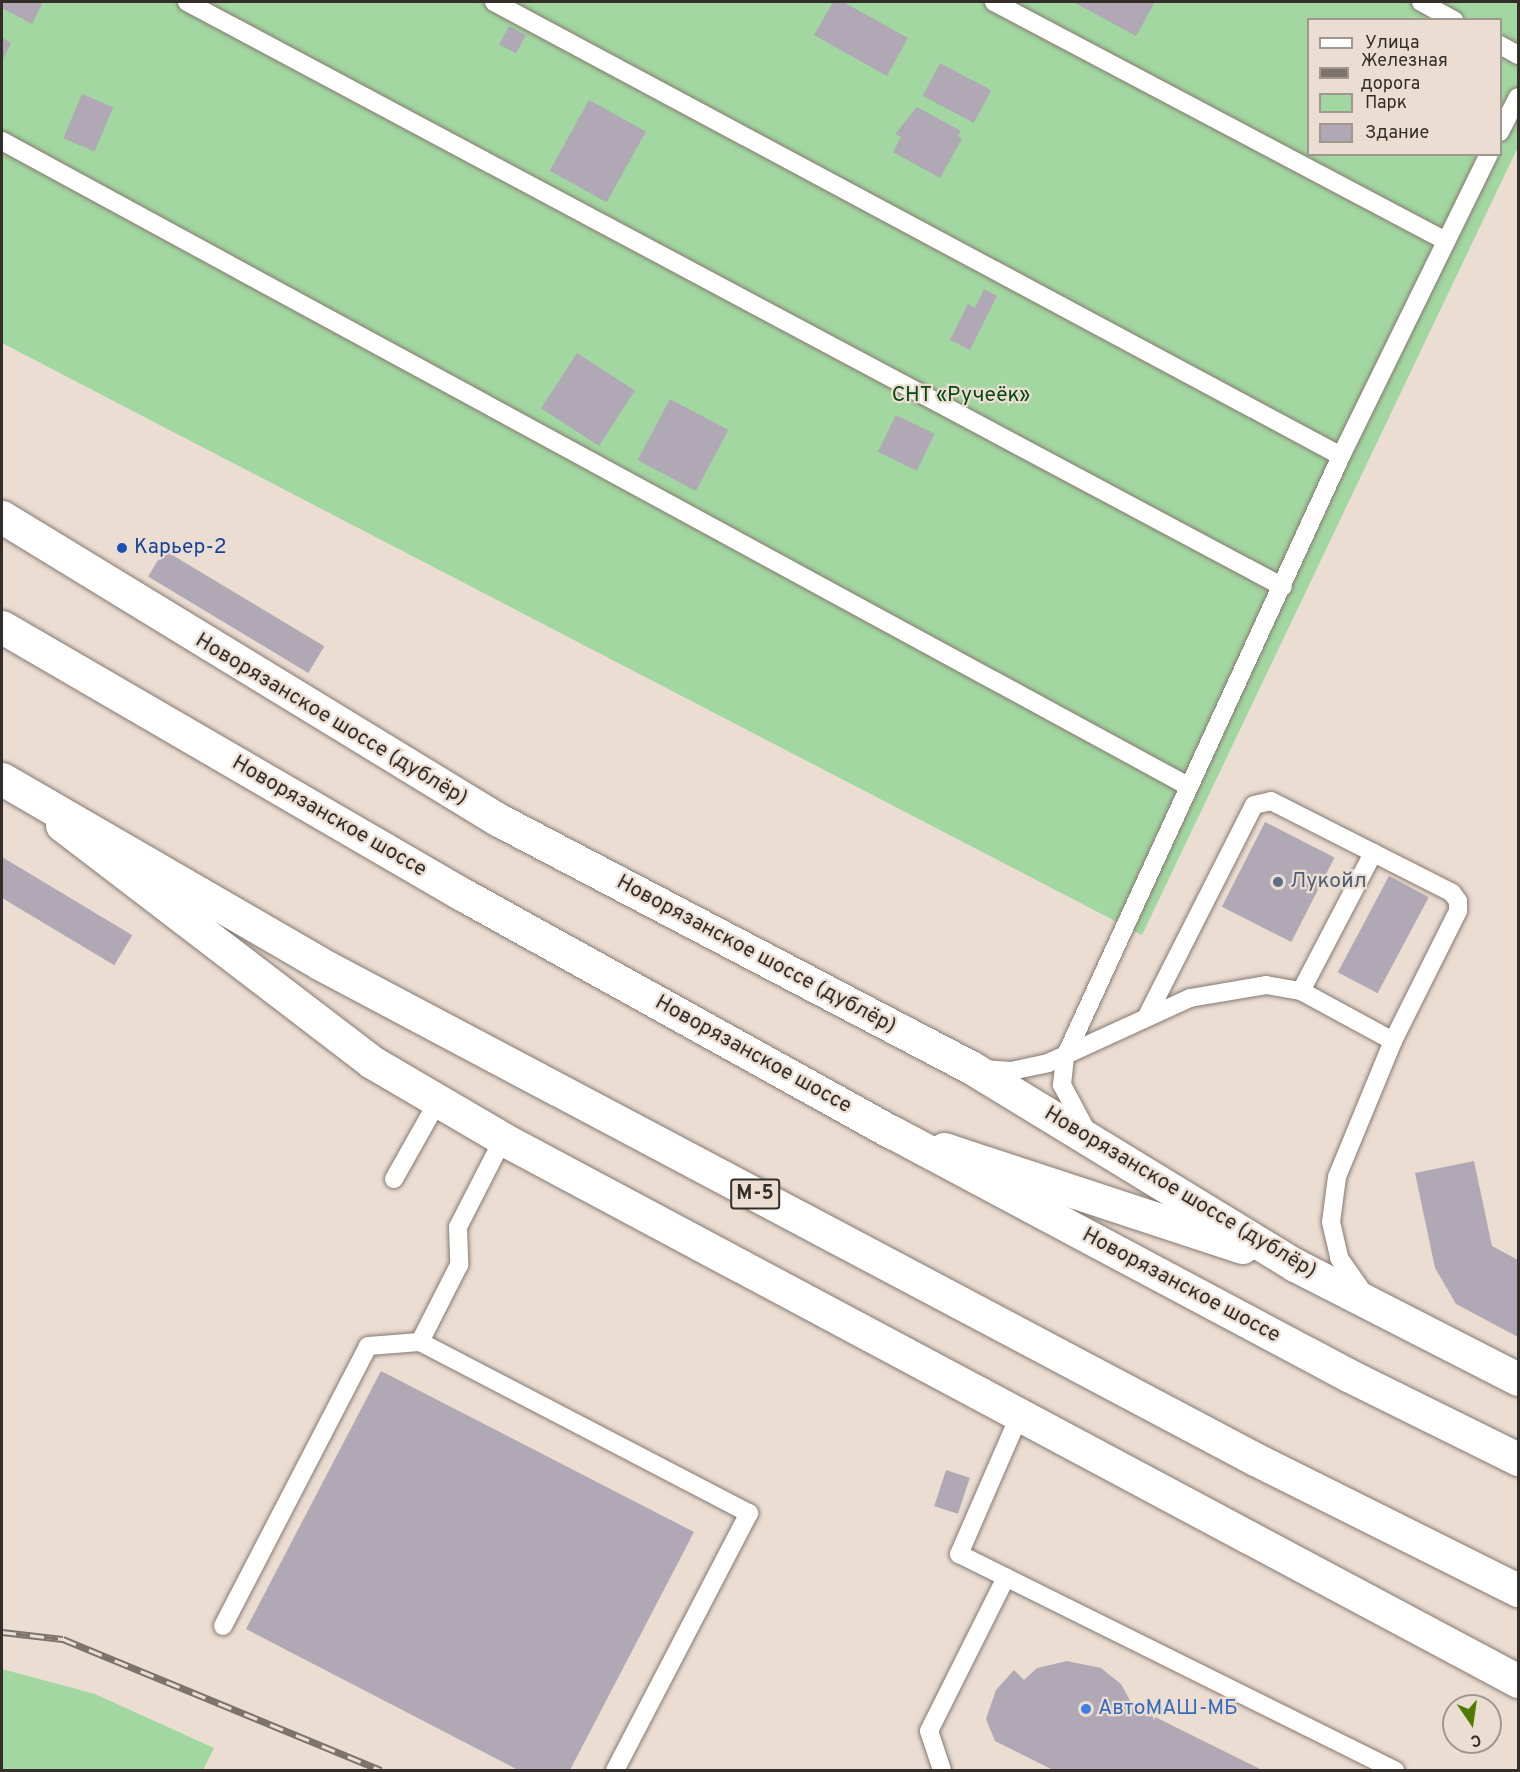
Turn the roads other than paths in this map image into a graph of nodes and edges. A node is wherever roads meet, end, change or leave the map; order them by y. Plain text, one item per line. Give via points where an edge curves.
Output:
1 (187, 2) edge
2 (494, 2) edge
3 (994, 2) edge
4 (1421, 2) edge
5 (1450, 18) edge
6 (1502, 46) edge
7 (1518, 55) edge
8 (1518, 97) edge
9 (1502, 128) edge
10 (2, 141) edge
11 (1488, 156) edge
12 (1446, 241) junction
13 (1341, 456) junction
14 (2, 517) edge
15 (1283, 587) junction
16 (2, 618) edge
17 (2, 627) edge
18 (40, 650) junction
19 (8, 783) edge
20 (1188, 786) junction
21 (1373, 853) junction
22 (1301, 992) junction
23 (1149, 1014) junction
24 (1393, 1041) junction
25 (1065, 1057) junction
26 (972, 1068) junction
27 (438, 1101) junction
28 (892, 1132) junction
29 (504, 1139) junction
30 (1106, 1149) junction
31 (394, 1179) dead end
32 (1296, 1264) junction
33 (1372, 1306) junction
34 (420, 1342) junction
35 (1518, 1379) edge
36 (1020, 1414) junction
37 (1518, 1459) edge
38 (1006, 1577) junction
39 (1518, 1590) edge
40 (223, 1626) dead end
41 (1518, 1681) edge
42 (615, 1770) edge
43 (942, 1770) edge
44 (1395, 1770) edge

1 - 15 lane
2 - 13 lane
3 - 12 lane
4 - 5 lane
6 - 7 lane
8 - 9 lane
10 - 20 lane
11 - 12 lane
12 - 13 lane
13 - 15 lane
14 - 26 main road, Новорязанское шоссе (дублёр) via 497,819
15 - 20 lane
16 - 18 main road
17 - 18 main road, Новорязанское шоссе
18 - 28 main road, Новорязанское шоссе via 460,893
19 - 27 main road via 206,939 372,1062
19 - 39 main road, М-5 via 329,968 1255,1459
20 - 25 lane
21 - 22 lane
21 - 23 lane via 1271,801 1254,805
21 - 24 lane via 1452,893 1458,901 1458,911
22 - 23 lane via 1266,984 1232,987
22 - 24 lane
23 - 25 lane
24 - 33 lane via 1337,1177 1331,1222 1339,1258
25 - 26 lane via 1011,1071
25 - 30 lane via 1065,1096 1082,1126
26 - 30 main road, Новорязанское шоссе (дублёр)
27 - 29 main road
27 - 31 lane
28 - 32 main road
28 - 37 main road, Новорязанское шоссе via 1348,1375
29 - 34 lane via 458,1227 459,1265
29 - 36 main road
30 - 32 main road, Новорязанское шоссе (дублёр)
32 - 33 main road, Новорязанское шоссе (дублёр)
33 - 35 main road, Новорязанское шоссе (дублёр)
34 - 40 lane via 368,1346
34 - 42 lane via 749,1513
36 - 38 lane via 959,1554
36 - 41 main road
38 - 43 lane via 929,1731
38 - 44 lane

